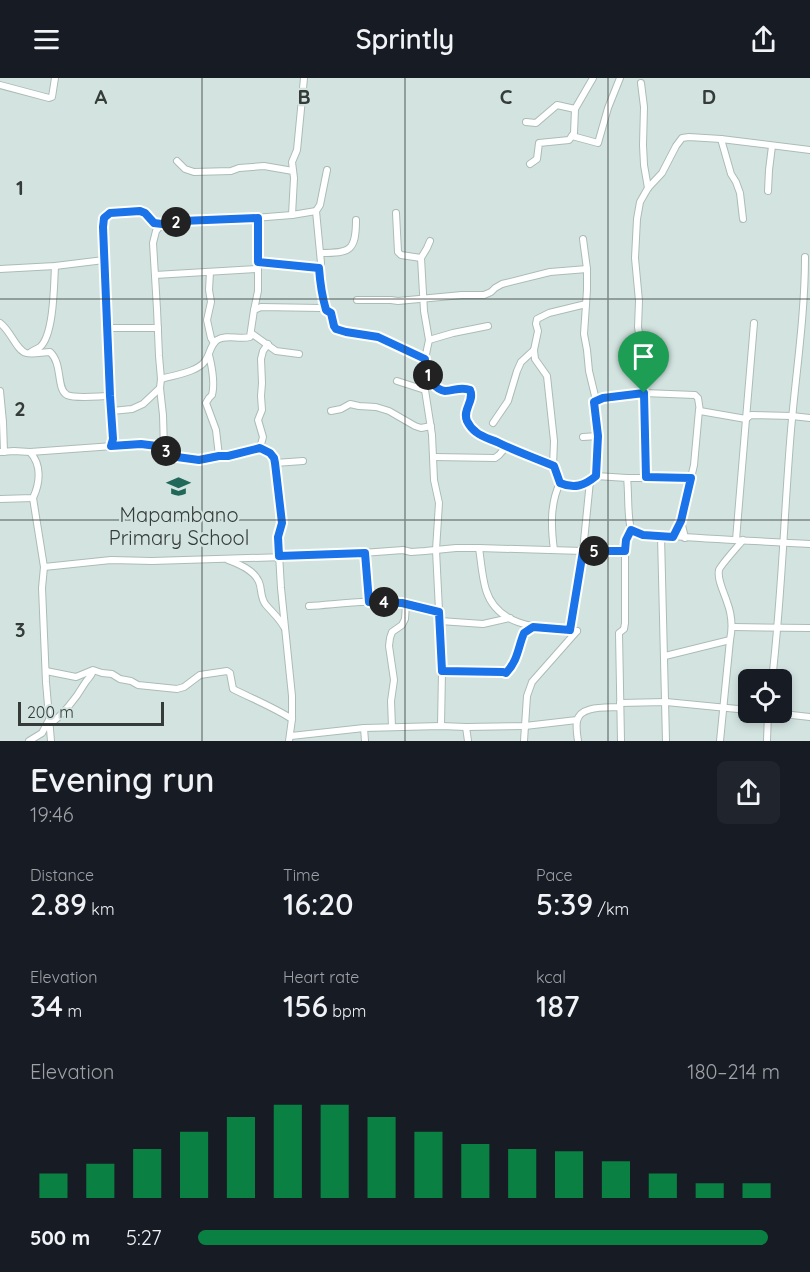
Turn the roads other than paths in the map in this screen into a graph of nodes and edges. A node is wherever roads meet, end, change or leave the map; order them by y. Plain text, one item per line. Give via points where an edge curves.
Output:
1 (56, 78) edge
2 (304, 78) edge
3 (593, 78) edge
4 (620, 78) edge
5 (640, 83) dead end
6 (0, 85) edge
7 (575, 109) junction
8 (526, 122) dead end
9 (572, 136) junction
10 (721, 139) junction
11 (772, 146) junction
12 (810, 150) edge
13 (177, 161) dead end
14 (530, 164) dead end
15 (327, 170) dead end
16 (293, 171) junction
17 (648, 188) junction
18 (768, 191) dead end
19 (316, 211) junction
20 (396, 213) dead end
21 (292, 215) junction
22 (258, 218) junction
23 (743, 219) dead end
24 (356, 220) dead end
25 (162, 224) junction
26 (583, 239) dead end
27 (430, 241) dead end
28 (321, 253) junction
29 (805, 257) dead end
30 (421, 258) junction
31 (104, 260) junction
32 (258, 265) junction
33 (55, 266) junction
34 (319, 268) junction
35 (587, 269) junction
36 (0, 270) edge
37 (210, 272) junction
38 (155, 276) junction
39 (423, 299) junction
40 (357, 300) dead end
41 (807, 302) edge
42 (586, 304) junction
43 (254, 310) junction
44 (326, 310) junction
45 (0, 323) edge
46 (754, 323) dead end
47 (488, 326) dead end
48 (107, 328) junction
49 (158, 328) junction
50 (251, 333) junction
51 (429, 340) junction
52 (214, 343) junction
53 (268, 344) junction
54 (534, 350) junction
55 (28, 353) junction
56 (208, 354) junction
57 (299, 354) dead end
58 (425, 359) junction
59 (425, 372) junction
60 (161, 379) junction
61 (397, 381) dead end
62 (160, 388) junction
63 (425, 390) junction
64 (0, 391) edge
65 (644, 393) junction
66 (110, 396) junction
67 (596, 400) junction
68 (699, 410) junction
69 (112, 411) junction
70 (331, 411) dead end
71 (792, 416) junction
72 (810, 418) edge
73 (746, 419) junction
74 (493, 423) dead end
75 (431, 426) junction
76 (583, 436) dead end
77 (598, 436) junction
78 (111, 446) junction
79 (506, 447) junction
80 (260, 448) junction
81 (164, 450) junction
82 (2, 452) edge
83 (30, 452) junction
84 (219, 456) junction
85 (434, 457) junction
86 (303, 461) dead end
87 (275, 463) junction
88 (554, 466) junction
89 (646, 477) junction
90 (627, 478) junction
91 (691, 478) junction
92 (593, 479) junction
93 (560, 483) junction
94 (33, 498) junction
95 (0, 499) edge
96 (681, 521) junction
97 (631, 530) junction
98 (661, 536) junction
99 (673, 537) junction
100 (685, 538) junction
101 (740, 540) junction
102 (783, 542) junction
103 (810, 544) edge
104 (479, 548) junction
105 (436, 550) junction
106 (554, 550) junction
107 (583, 551) junction
108 (625, 551) junction
109 (365, 553) junction
110 (279, 556) junction
111 (226, 559) junction
112 (44, 567) junction
113 (369, 602) junction
114 (406, 604) junction
115 (309, 606) dead end
116 (439, 612) junction
117 (510, 618) junction
118 (440, 621) junction
119 (533, 627) junction
120 (733, 627) junction
121 (778, 627) junction
122 (810, 628) edge
123 (286, 630) junction
124 (570, 630) junction
125 (730, 640) junction
126 (665, 656) junction
127 (773, 669) edge
128 (93, 670) junction
129 (46, 671) junction
130 (442, 671) junction
131 (666, 702) junction
132 (620, 705) junction
133 (724, 706) junction
134 (738, 708) edge
135 (792, 715) edge
136 (810, 717) edge
137 (292, 719) junction
138 (577, 720) junction
139 (49, 723) junction
140 (767, 723) edge
141 (441, 726) junction
142 (523, 726) junction
143 (392, 727) junction
144 (466, 727) junction
145 (364, 728) junction
146 (290, 739) edge
147 (29, 741) edge
148 (51, 741) edge
149 (365, 741) edge
150 (468, 741) edge
151 (524, 741) edge
152 (578, 741) edge
153 (621, 741) edge
154 (666, 741) edge
155 (720, 741) edge
156 (767, 741) edge

1 - 6 street via 49,98
2 - 16 street
3 - 7 street
4 - 9 street via 598,143
5 - 17 street
7 - 8 street via 556,105 536,123
7 - 9 street
9 - 14 street via 569,140 539,143 537,159
10 - 11 street
10 - 17 street via 682,138
10 - 23 street via 740,193
11 - 12 street
11 - 18 street
13 - 16 street via 194,172 264,166
15 - 19 street
16 - 21 street
17 - 65 street via 640,202 635,258
19 - 21 street
19 - 28 street
20 - 30 street via 398,252
21 - 22 street
22 - 25 street
22 - 32 street
24 - 28 street via 355,242 350,247 343,253
25 - 31 street via 154,223 140,211 110,213 104,218
25 - 38 street via 153,243
26 - 35 street
27 - 30 street
28 - 34 street
29 - 41 street
30 - 39 street
31 - 33 street
31 - 48 street
32 - 34 street
32 - 37 street
32 - 43 street
33 - 36 street
33 - 55 street via 53,309 47,334 40,347
34 - 44 street
35 - 39 street via 550,272 502,284 484,295
35 - 42 street
37 - 38 street
37 - 52 street via 207,320
38 - 49 street
39 - 40 street
39 - 51 street
41 - 71 street
42 - 54 street via 537,319
42 - 67 street via 584,334
43 - 44 street
43 - 50 street
44 - 58 street via 331,313 336,329 378,337
45 - 55 street via 18,349
46 - 73 street
47 - 51 street
48 - 49 street
48 - 66 street
49 - 60 street
50 - 52 street via 250,337 229,337
50 - 53 street
51 - 58 street
52 - 56 street
53 - 57 street via 276,351
53 - 80 street via 261,359
54 - 74 street via 521,362 508,401
54 - 88 street via 547,376
55 - 66 street via 51,352 58,365 61,386 68,395
56 - 60 street via 199,368
56 - 84 street via 213,389 206,403 216,430
58 - 59 street
59 - 63 street
59 - 79 street via 442,391 470,390 471,401 465,414 471,428
60 - 62 street
61 - 63 street
62 - 69 street via 143,404
62 - 81 street
63 - 75 street
64 - 82 street
65 - 67 street
65 - 68 street via 697,396
65 - 89 street
66 - 69 street
67 - 77 street
68 - 73 street
68 - 91 street
69 - 78 street
70 - 75 street via 350,404 376,407 415,426
71 - 72 street
71 - 73 street via 751,415
71 - 102 street
73 - 101 street
75 - 85 street
76 - 77 street
77 - 92 street
78 - 81 street via 141,444
78 - 83 street
79 - 85 street via 495,458
79 - 88 street
80 - 84 street
80 - 87 street via 270,453
81 - 84 street via 186,459
82 - 83 street
83 - 94 street via 39,474
85 - 105 street via 439,503
86 - 87 street
87 - 110 street via 282,523
88 - 93 street
89 - 90 street
89 - 91 street
90 - 92 street
90 - 97 street
91 - 96 street
92 - 93 street via 573,487
92 - 107 street
93 - 106 street via 552,521
94 - 95 street
94 - 112 street
96 - 99 street
96 - 100 street
97 - 98 street
97 - 108 street
98 - 99 street
98 - 126 street
99 - 100 street
100 - 101 street
101 - 102 street
101 - 120 street via 719,570
102 - 103 street
102 - 121 street
104 - 105 street
104 - 106 street
104 - 117 street via 486,590 492,603
105 - 109 street
105 - 116 street
106 - 107 street
107 - 108 street
107 - 124 street
108 - 132 street via 625,623 619,633
109 - 110 street
109 - 113 street
110 - 111 street
110 - 123 street
111 - 112 street via 111,560
111 - 123 street via 244,566 259,582 265,604
112 - 129 street
113 - 114 street
113 - 115 street
114 - 116 street
114 - 143 street via 405,619 390,638 394,680
116 - 118 street
117 - 118 street via 483,624
117 - 119 street
118 - 130 street
119 - 124 street
119 - 130 street via 524,633 520,651 506,673
120 - 121 street
120 - 125 street
121 - 122 street
121 - 127 street
123 - 137 street
124 - 142 street via 577,631 530,688
125 - 126 street
125 - 133 street
126 - 131 street
128 - 129 street via 76,677
128 - 137 street via 138,685 177,689 200,675 228,671 233,689
128 - 139 street via 72,704
129 - 139 street
130 - 141 street
131 - 132 street
131 - 133 street
131 - 154 street
132 - 138 street via 587,710
132 - 153 street
133 - 134 street
133 - 155 street
135 - 136 street
137 - 146 street
138 - 142 street
138 - 152 street
139 - 147 street
139 - 148 street
140 - 156 street
141 - 143 street
141 - 144 street
142 - 144 street
142 - 151 street
143 - 145 street
144 - 150 street
145 - 146 street
145 - 149 street

